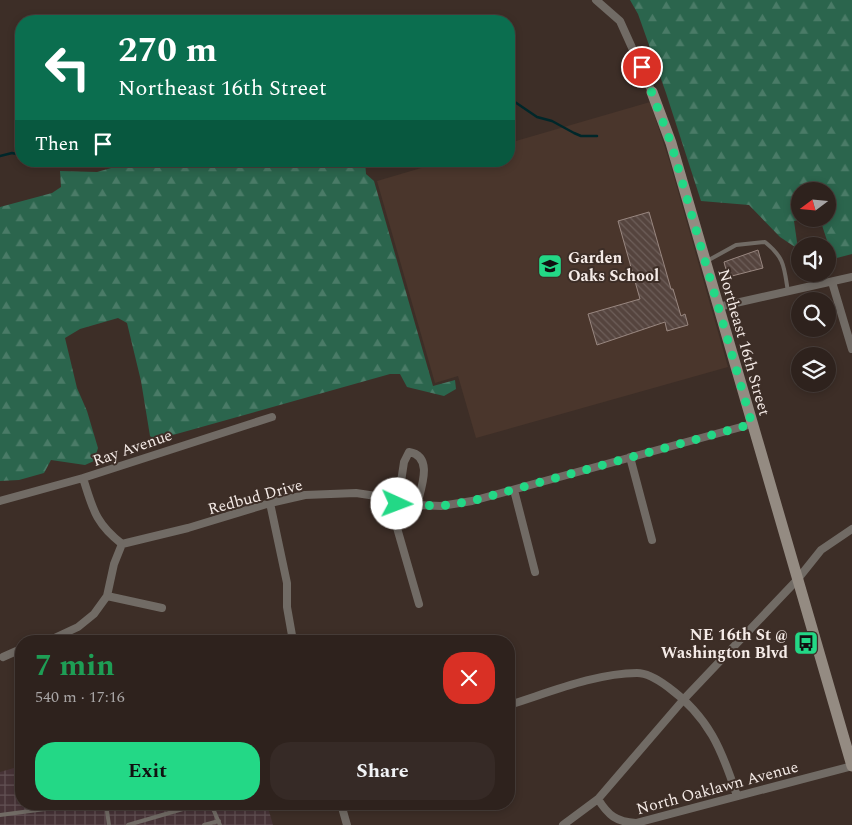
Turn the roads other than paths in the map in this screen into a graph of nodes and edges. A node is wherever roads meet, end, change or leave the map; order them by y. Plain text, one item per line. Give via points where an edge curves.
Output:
1 (596, 0) edge
2 (652, 92) joint
3 (705, 262) junction
4 (852, 277) edge
5 (836, 281) edge
6 (832, 282) joint
7 (788, 292) junction
8 (718, 307) junction
9 (852, 349) edge
10 (272, 416) dead end
11 (752, 424) junction
12 (630, 457) junction
13 (83, 478) junction
14 (514, 490) junction
15 (0, 501) edge
16 (270, 503) junction
17 (397, 504) junction
18 (417, 505) junction
19 (852, 529) edge
20 (652, 540) dead end
21 (122, 544) junction
22 (535, 572) dead end
23 (796, 580) junction
24 (107, 596) junction
25 (419, 604) dead end
26 (162, 608) dead end
27 (61, 635) edge
28 (292, 635) edge
29 (15, 652) edge
30 (3, 657) dead end
31 (684, 699) junction
32 (515, 703) edge
33 (852, 766) edge
34 (737, 796) junction
35 (598, 799) junction
36 (38, 810) edge
37 (107, 810) edge
38 (179, 810) edge
39 (213, 810) edge
40 (343, 810) edge
41 (0, 815) edge
42 (220, 823) edge
43 (109, 825) edge
44 (128, 825) edge
45 (204, 825) edge
46 (347, 825) edge
47 (563, 825) edge

1 - 2 street, Northeast 16th Street via 620,20
2 - 3 street, Northeast 16th Street via 671,143
3 - 7 lane via 736,245 764,242 779,254
3 - 8 street, Northeast 16th Street
4 - 5 street
6 - 7 street
6 - 9 street
7 - 8 street
8 - 11 street, Northeast 16th Street
10 - 13 street, Ray Avenue
11 - 12 street, Redbud Drive
11 - 23 street, Northeast 16th Street
12 - 14 street, Redbud Drive
12 - 20 street
13 - 15 street, Ray Avenue
13 - 21 street via 104,530
14 - 18 street, Redbud Drive via 441,506
14 - 22 street
16 - 17 street, Redbud Drive via 331,493 376,496
16 - 21 street, Redbud Drive
16 - 28 street via 287,583 286,607
17 - 18 street, Redbud Drive
17 - 18 street via 404,462 409,452 423,460 424,472
17 - 25 street via 395,521
19 - 23 street via 821,550
21 - 24 street
23 - 31 street
23 - 33 street, Northeast 16th Street
24 - 26 street
24 - 27 street via 94,614
29 - 30 street
31 - 32 street via 640,672 610,676
31 - 34 street via 714,734
31 - 35 street
33 - 34 street, North Oaklawn Avenue
34 - 35 street, North Oaklawn Avenue via 636,823 621,822 607,814
35 - 47 street
36 - 41 lane
37 - 43 lane
38 - 44 lane
39 - 42 lane
40 - 46 street
42 - 45 lane

